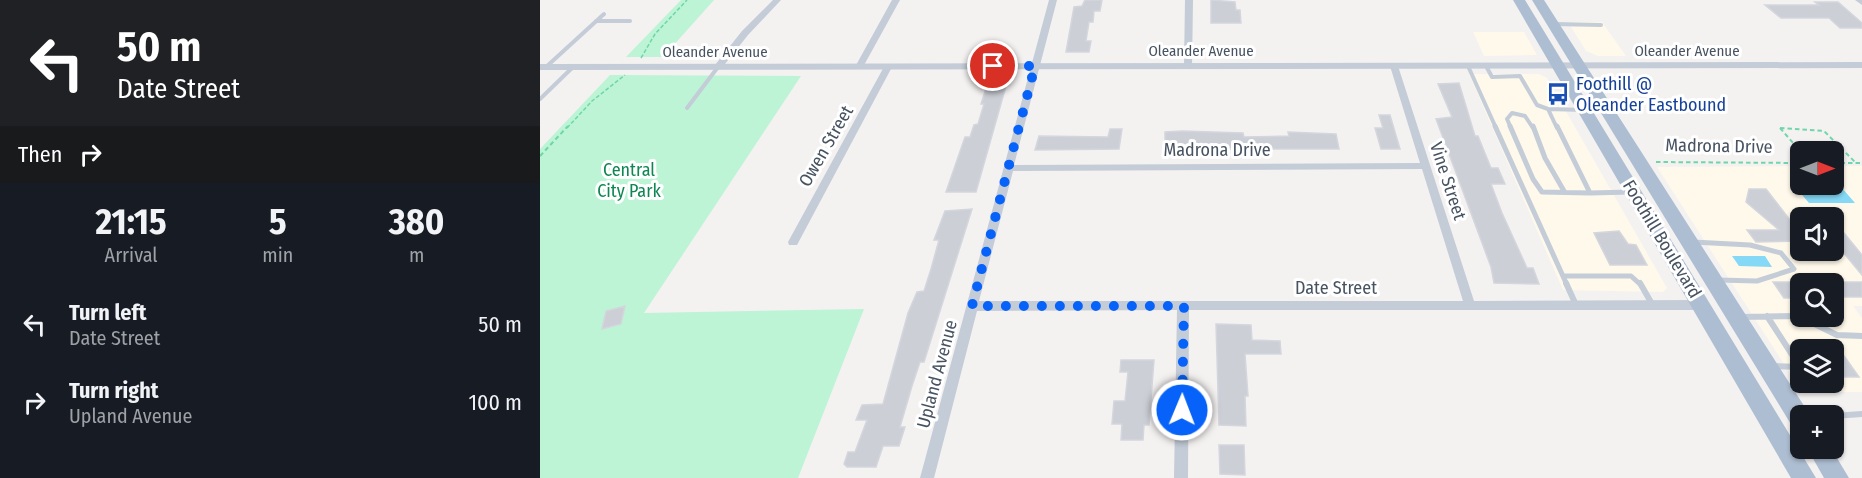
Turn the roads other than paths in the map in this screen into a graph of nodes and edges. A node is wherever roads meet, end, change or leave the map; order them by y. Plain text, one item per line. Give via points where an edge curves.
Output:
1 (777, 0) edge
2 (896, 0) edge
3 (1053, 0) edge
4 (1189, 0) edge
5 (1519, 0) edge
6 (1538, 0) edge
7 (604, 14) dead end
8 (596, 21) junction
9 (630, 21) dead end
10 (1553, 24) junction
11 (1601, 25) dead end
12 (1862, 65) edge
13 (1035, 66) junction
14 (1188, 66) junction
15 (1394, 66) junction
16 (1468, 66) junction
17 (1486, 66) junction
18 (1559, 66) junction
19 (1579, 66) junction
20 (543, 67) edge
21 (573, 67) junction
22 (718, 67) junction
23 (859, 67) junction
24 (888, 67) junction
25 (540, 99) edge
26 (687, 108) dead end
27 (1548, 109) junction
28 (1586, 110) junction
29 (1426, 166) junction
30 (1008, 168) junction
31 (1564, 191) junction
32 (1633, 192) junction
33 (1590, 193) junction
34 (793, 242) dead end
35 (1689, 242) junction
36 (1564, 276) junction
37 (1712, 279) junction
38 (1470, 305) junction
39 (1701, 305) junction
40 (972, 306) junction
41 (1184, 306) junction
42 (1653, 306) junction
43 (1577, 307) junction
44 (1767, 316) junction
45 (1736, 318) junction
46 (1862, 336) edge
47 (1790, 352) edge
48 (1766, 365) junction
49 (1790, 366) edge
50 (1791, 405) edge
51 (1862, 414) edge
52 (1844, 415) edge
53 (1825, 459) edge
54 (927, 478) edge
55 (1181, 478) edge
56 (1804, 478) edge
57 (1837, 478) edge

1 - 22 street
2 - 23 street
3 - 13 street, Upland Avenue
4 - 14 street
5 - 18 main road, Foothill Boulevard
6 - 10 main road, Foothill Boulevard
7 - 8 lane
8 - 9 lane
8 - 20 lane
10 - 11 lane
10 - 19 main road, Foothill Boulevard
12 - 19 street, Oleander Avenue
13 - 14 street, Oleander Avenue
13 - 24 street, Oleander Avenue
13 - 30 street, Upland Avenue
14 - 15 street, Oleander Avenue
15 - 16 street, Oleander Avenue
15 - 29 street, Vine Street
16 - 17 street, Oleander Avenue
16 - 36 lane
17 - 18 street, Oleander Avenue
17 - 27 lane via 1492,76 1520,76 1537,105
18 - 19 street, Oleander Avenue
18 - 28 main road, Foothill Boulevard
19 - 35 main road, Foothill Boulevard
20 - 21 street, Oleander Avenue
21 - 22 street, Oleander Avenue
21 - 25 lane
22 - 23 street, Oleander Avenue
22 - 26 lane
23 - 24 street, Oleander Avenue
24 - 34 street, Owen Street
27 - 28 lane
27 - 33 lane
28 - 32 main road, Foothill Boulevard
29 - 30 street, Madrona Drive
29 - 38 street, Vine Street
30 - 40 street, Upland Avenue
31 - 31 lane via 1533,127 1525,116 1512,113 1507,119 1533,179 1542,192
31 - 33 lane
32 - 33 lane
32 - 39 main road, Foothill Boulevard
35 - 37 main road, Foothill Boulevard
35 - 37 lane via 1750,245 1781,253 1794,269 1779,278
36 - 42 lane via 1631,276 1639,281
36 - 43 lane
37 - 45 main road, Foothill Boulevard
38 - 41 street, Date Street
38 - 43 street, Date Street
39 - 42 street, Date Street
39 - 56 main road, Foothill Boulevard
40 - 41 street, Date Street
40 - 54 street, Upland Avenue
41 - 55 street
42 - 43 street, Date Street
44 - 45 lane
44 - 46 lane via 1798,316 1837,335
44 - 47 lane
45 - 48 main road, Foothill Boulevard
48 - 49 lane
48 - 50 main road, Foothill Boulevard
51 - 52 lane
53 - 57 main road

